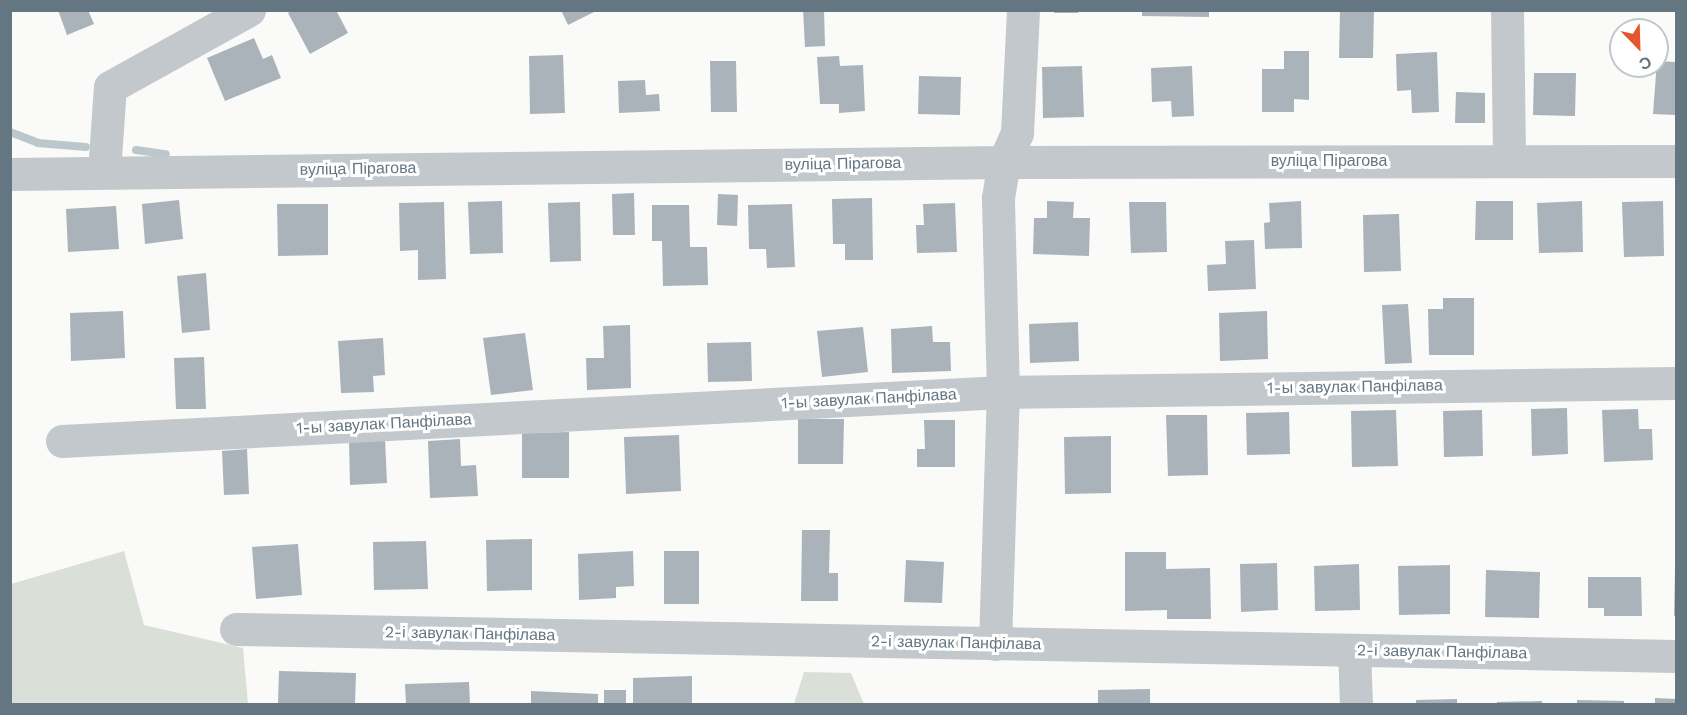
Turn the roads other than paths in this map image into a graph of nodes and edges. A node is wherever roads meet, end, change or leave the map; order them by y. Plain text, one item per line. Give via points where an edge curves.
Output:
1 (249, 10) edge
2 (1023, 10) edge
3 (1507, 10) edge
4 (1509, 161) junction
5 (1677, 161) edge
6 (1004, 162) junction
7 (104, 172) junction
8 (10, 174) edge
9 (1677, 383) edge
10 (1003, 392) junction
11 (63, 441) dead end
12 (236, 629) dead end
13 (995, 644) junction
14 (1354, 650) junction
15 (1677, 656) edge
16 (1356, 705) edge

1 - 7 street via 110,87
2 - 6 street via 1017,133
3 - 4 street
4 - 5 street, вуліца Пірагова
4 - 6 street, вуліца Пірагова
6 - 7 street, вуліца Пірагова
6 - 10 street via 998,198
7 - 8 street, вуліца Пірагова
9 - 10 street, 1-ы завулак Панфілава
10 - 11 street, 1-ы завулак Панфілава
10 - 13 street
12 - 13 street, 2-і завулак Панфілава
13 - 14 street, 2-і завулак Панфілава
14 - 15 street, 2-і завулак Панфілава
14 - 16 street

